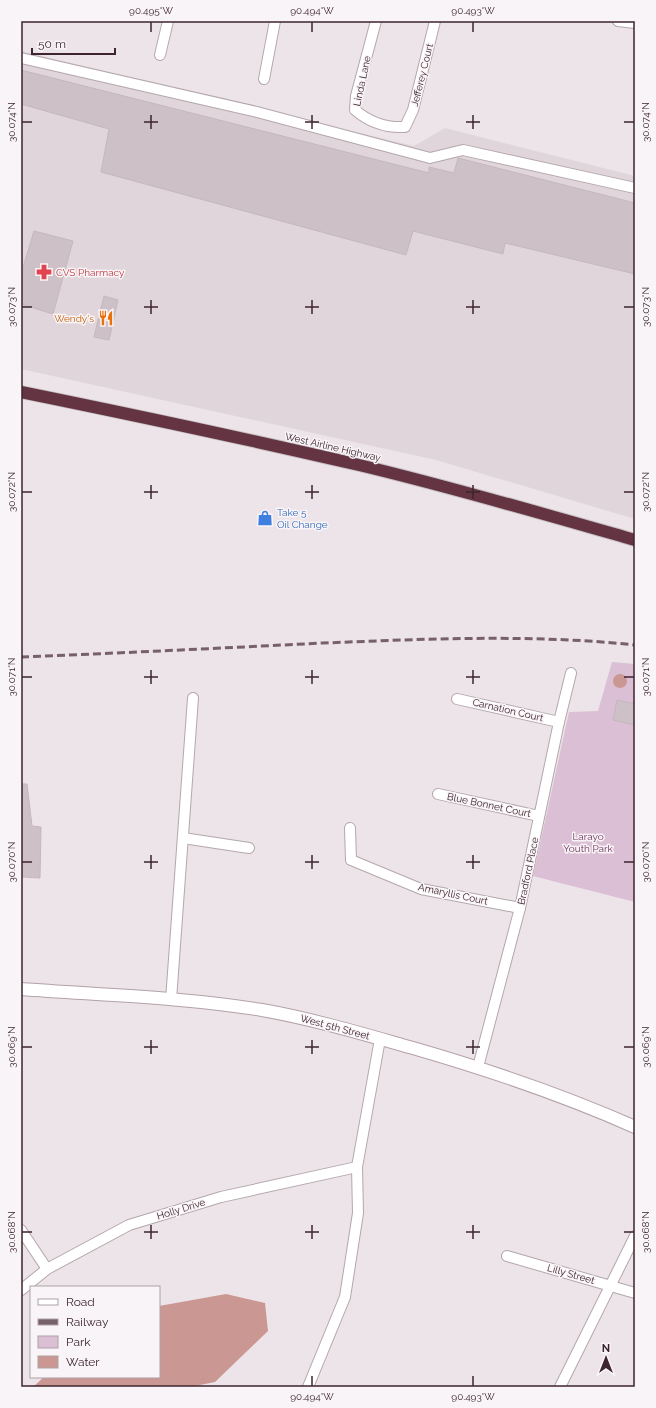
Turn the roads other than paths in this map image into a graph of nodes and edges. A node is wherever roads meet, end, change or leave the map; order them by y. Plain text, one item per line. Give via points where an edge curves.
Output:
1 (168, 21) edge
2 (276, 21) edge
3 (376, 21) edge
4 (435, 21) edge
5 (618, 21) edge
6 (635, 22) edge
7 (160, 56) dead end
8 (21, 58) edge
9 (264, 79) dead end
10 (405, 127) joint
11 (635, 188) edge
12 (21, 392) edge
13 (635, 540) edge
14 (571, 673) dead end
15 (193, 698) dead end
16 (457, 699) dead end
17 (559, 722) junction
18 (438, 794) dead end
19 (540, 816) junction
20 (350, 828) dead end
21 (183, 838) junction
22 (249, 848) dead end
23 (520, 908) junction
24 (21, 989) edge
25 (171, 1000) junction
26 (380, 1039) junction
27 (478, 1067) junction
28 (635, 1127) edge
29 (357, 1168) junction
30 (21, 1230) edge
31 (635, 1236) edge
32 (507, 1256) dead end
33 (47, 1269) junction
34 (610, 1286) junction
35 (21, 1290) edge
36 (635, 1293) edge
37 (308, 1387) edge
38 (560, 1387) edge

1 - 7 street
2 - 9 street
3 - 10 street, Linda Lane via 356,96 355,110 366,119 394,128
4 - 10 street, Jefferey Court via 414,110
5 - 6 street
8 - 11 street via 257,112 430,158 463,150
12 - 13 highway, West Airline Highway via 360,465
14 - 17 street, Bradford Place
15 - 21 street
16 - 17 street, Carnation Court
17 - 19 street, Bradford Place
18 - 19 street, Blue Bonnet Court
19 - 23 street, Bradford Place
20 - 23 street, Amaryllis Court via 351,860 421,889
21 - 22 street
21 - 25 street
23 - 27 street, Bradford Place
24 - 25 main road, West 5th Street
25 - 26 main road, West 5th Street via 262,1010 324,1023
26 - 27 main road, West 5th Street
26 - 29 street
27 - 28 main road, West 5th Street
29 - 33 street, Holly Drive via 221,1197 129,1225
29 - 37 street via 358,1213 345,1297
30 - 33 street
31 - 34 street
32 - 34 street, Lilly Street
33 - 35 street, Holly Drive
34 - 36 street, Lilly Street
34 - 38 street

